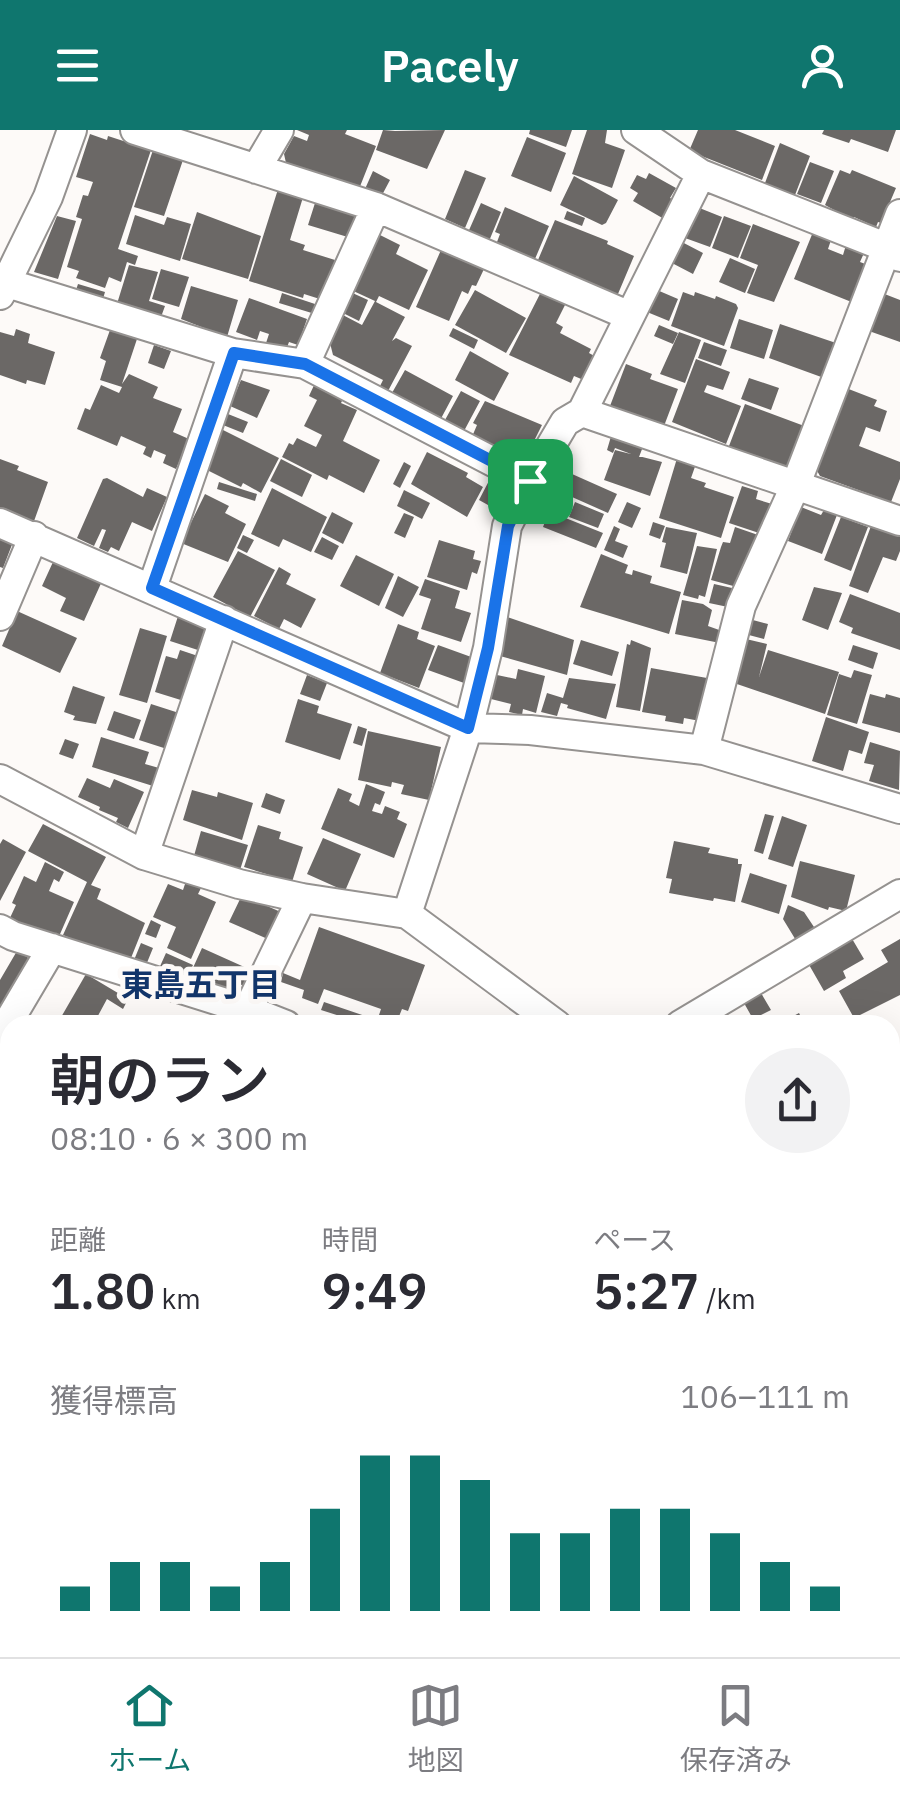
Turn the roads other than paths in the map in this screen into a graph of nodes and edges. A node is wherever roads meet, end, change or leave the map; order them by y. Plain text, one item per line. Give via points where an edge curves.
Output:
1 (72, 130) edge
2 (135, 130) edge
3 (279, 130) edge
4 (636, 130) edge
5 (256, 168) junction
6 (701, 174) junction
7 (376, 207) junction
8 (900, 214) edge
9 (894, 253) edge
10 (3, 289) edge
11 (630, 316) junction
12 (234, 353) junction
13 (305, 364) junction
14 (582, 412) junction
15 (530, 481) junction
16 (796, 484) junction
17 (900, 522) edge
18 (0, 524) edge
19 (34, 536) junction
20 (152, 588) junction
21 (0, 616) edge
22 (224, 620) junction
23 (468, 728) junction
24 (704, 750) junction
25 (0, 779) edge
26 (900, 809) edge
27 (144, 855) junction
28 (900, 894) edge
29 (302, 898) junction
30 (407, 914) junction
31 (0, 929) edge
32 (52, 948) junction
33 (12, 1015) edge
34 (236, 1015) edge
35 (245, 1015) edge
36 (543, 1015) edge
37 (697, 1015) edge

1 - 10 street
2 - 5 street
3 - 5 street
4 - 6 street
5 - 7 street
6 - 9 street
6 - 11 street
7 - 11 street
7 - 13 street
8 - 9 street
9 - 16 street
10 - 12 street
11 - 14 street
12 - 13 street
12 - 20 street
13 - 15 street
14 - 15 street via 565,422
14 - 16 street
15 - 23 street via 508,526
16 - 17 street
16 - 24 street via 741,606
18 - 19 street
19 - 20 street
19 - 21 street
20 - 22 street
22 - 23 street
22 - 27 street
23 - 24 street
23 - 30 street
24 - 26 street
25 - 27 street
27 - 29 street
28 - 37 street
29 - 30 street
29 - 35 street
30 - 36 street
31 - 32 street
32 - 33 street
32 - 34 street

